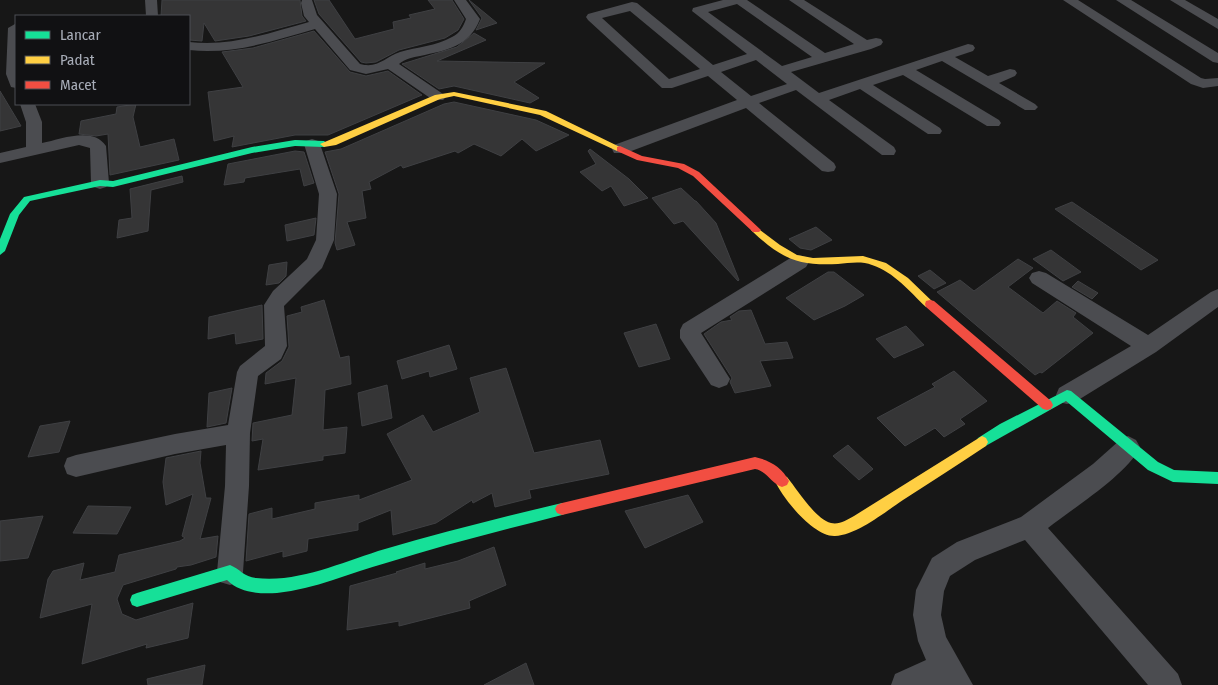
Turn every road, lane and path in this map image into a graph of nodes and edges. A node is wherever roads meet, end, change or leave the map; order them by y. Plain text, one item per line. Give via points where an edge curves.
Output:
1 (151, 0) edge
2 (460, 0) edge
3 (738, 0) edge
4 (795, 0) edge
5 (1054, 0) edge
6 (1070, 0) edge
7 (1122, 0) edge
8 (1176, 0) edge
9 (307, 3) dead end
10 (152, 15) edge
11 (317, 24) junction
12 (1218, 25) edge
13 (15, 28) edge
14 (1124, 35) junction
15 (190, 46) edge
16 (968, 48) dead end
17 (758, 55) junction
18 (943, 56) junction
19 (823, 58) junction
20 (1218, 59) edge
21 (391, 64) junction
22 (904, 69) junction
23 (709, 70) junction
24 (780, 71) junction
25 (1010, 73) dead end
26 (15, 77) edge
27 (987, 82) junction
28 (1218, 82) edge
29 (862, 84) junction
30 (798, 85) junction
31 (438, 97) junction
32 (817, 99) junction
33 (747, 102) junction
34 (27, 105) edge
35 (1030, 107) dead end
36 (993, 123) dead end
37 (934, 131) dead end
38 (312, 144) junction
39 (620, 149) junction
40 (34, 150) junction
41 (888, 151) dead end
42 (0, 158) edge
43 (828, 168) dead end
44 (100, 183) junction
45 (0, 251) edge
46 (799, 262) junction
47 (1039, 278) dead end
48 (1218, 297) edge
49 (1148, 346) junction
50 (719, 379) dead end
51 (1067, 395) junction
52 (1048, 405) junction
53 (238, 433) junction
54 (1128, 448) junction
55 (76, 466) dead end
56 (1218, 478) edge
57 (1030, 526) junction
58 (230, 572) junction
59 (137, 600) dead end
60 (951, 675) edge
61 (906, 685) edge
62 (1167, 685) edge

1 - 10 street
2 - 21 street via 473,19 465,34 431,50 396,57
3 - 17 street via 698,11
3 - 19 street
4 - 19 street via 871,44
5 - 14 street
6 - 14 street
7 - 20 street
8 - 12 street
9 - 11 street
11 - 15 street via 228,48
11 - 21 street via 357,69
13 - 26 street
14 - 28 street via 1196,82
16 - 18 street
17 - 23 street
17 - 24 street
18 - 22 street
18 - 27 street
19 - 24 street
21 - 31 street
22 - 29 street
22 - 36 street
23 - 23 street via 632,6 593,17 667,85
23 - 33 street
24 - 30 street
25 - 27 street
27 - 35 street
29 - 32 street
29 - 37 street
30 - 32 street
30 - 33 street
31 - 38 street via 343,140 326,145
31 - 39 street via 454,94 543,113
32 - 41 street
33 - 39 street
33 - 43 street
34 - 40 street via 34,122
38 - 44 street via 252,150 113,184
38 - 53 street via 328,194 325,240 315,263 274,305 276,346 270,355 248,372
39 - 46 street via 640,158 681,166 696,174 778,251
40 - 42 street
40 - 44 street via 80,140 94,142 98,146
44 - 45 street via 27,199 14,214
46 - 50 street via 690,330 691,338
46 - 52 street via 861,260 882,265
47 - 49 street
48 - 49 street
49 - 51 street
51 - 52 street
51 - 54 street
52 - 58 street via 1004,428 859,520 834,531 825,530 818,524 772,469 755,463 476,529 301,582 277,586 250,584 238,581
53 - 55 street
53 - 58 street
54 - 56 street via 1173,476
54 - 57 street via 1102,472
57 - 60 street via 966,551 941,567 930,590 927,614 932,641
57 - 62 street
58 - 59 street
60 - 61 street

